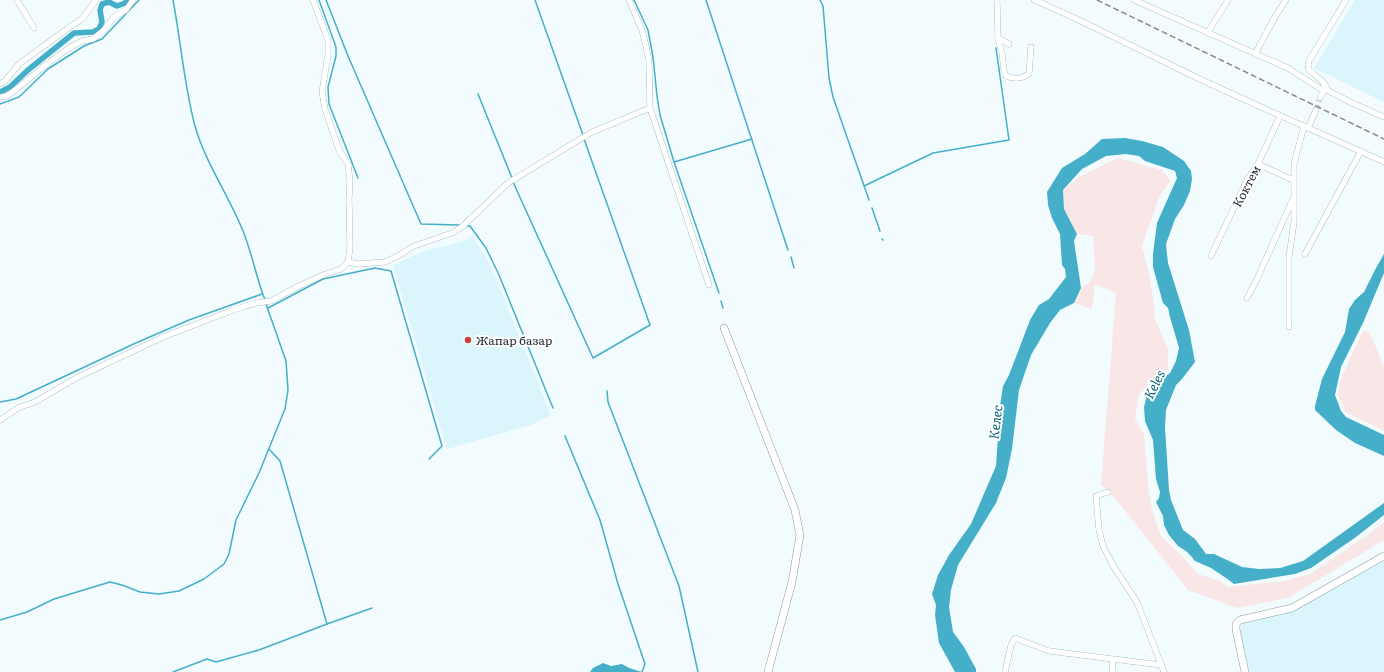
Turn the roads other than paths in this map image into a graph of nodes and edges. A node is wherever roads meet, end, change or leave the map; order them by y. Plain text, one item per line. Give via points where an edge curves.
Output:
1 (17, 0) edge
2 (96, 0) edge
3 (133, 0) edge
4 (314, 0) edge
5 (629, 0) edge
6 (997, 0) edge
7 (1034, 0) edge
8 (1134, 0) edge
9 (1228, 0) edge
10 (1286, 0) edge
11 (1346, 0) edge
12 (34, 28) dead end
13 (1208, 32) junction
14 (998, 38) junction
15 (1009, 44) dead end
16 (1031, 48) dead end
17 (1255, 54) junction
18 (0, 84) edge
19 (1326, 90) junction
20 (0, 97) edge
21 (1320, 98) tunnel mouth
22 (650, 108) junction
23 (1316, 110) tunnel mouth
24 (1280, 116) junction
25 (1384, 118) edge
26 (1306, 127) junction
27 (1361, 151) junction
28 (1384, 162) edge
29 (1258, 164) junction
30 (1293, 180) junction
31 (1293, 199) junction
32 (1304, 254) dead end
33 (1211, 256) dead end
34 (348, 262) junction
35 (709, 285) dead end
36 (1248, 298) dead end
37 (1289, 327) dead end
38 (724, 328) dead end
39 (0, 420) edge
40 (1108, 492) dead end
41 (1384, 556) edge
42 (1112, 660) junction
43 (1162, 666) junction
44 (768, 672) edge
45 (1005, 672) edge
46 (1112, 672) edge
47 (1164, 672) edge
48 (1245, 672) edge

1 - 12 street
2 - 18 street via 82,19 19,64
3 - 20 street via 126,10 114,17 93,39 69,48 19,87
4 - 34 street via 328,40 322,92 325,109 339,150 348,164
5 - 22 street via 642,30 649,61
6 - 14 street
7 - 24 street
8 - 13 street
9 - 13 street
10 - 17 street
11 - 19 street via 1309,63 1309,70 1324,83
13 - 17 street
14 - 15 street
14 - 16 street via 1002,49 1004,74 1009,77 1016,78 1029,74
17 - 19 street via 1288,68 1311,84
19 - 21 street
19 - 25 street
22 - 34 street via 592,132 508,182 463,226 452,233 414,246 385,262
22 - 35 street
23 - 26 street
24 - 26 street
24 - 29 street, Коктем
26 - 27 street
26 - 30 street via 1294,164
27 - 28 street
27 - 32 street
29 - 30 street
29 - 33 street, Коктем via 1247,180
30 - 31 street
31 - 36 street
31 - 37 street via 1294,222 1289,257
34 - 39 street via 341,269 323,275 271,301 233,310 163,337 76,378
38 - 44 street via 795,510 800,535 792,582
40 - 43 street via 1096,496 1103,546 1137,602
41 - 48 street via 1292,608 1240,620 1236,624 1236,629
42 - 43 street
42 - 45 street via 1049,652 1015,638
42 - 46 street
43 - 47 street

